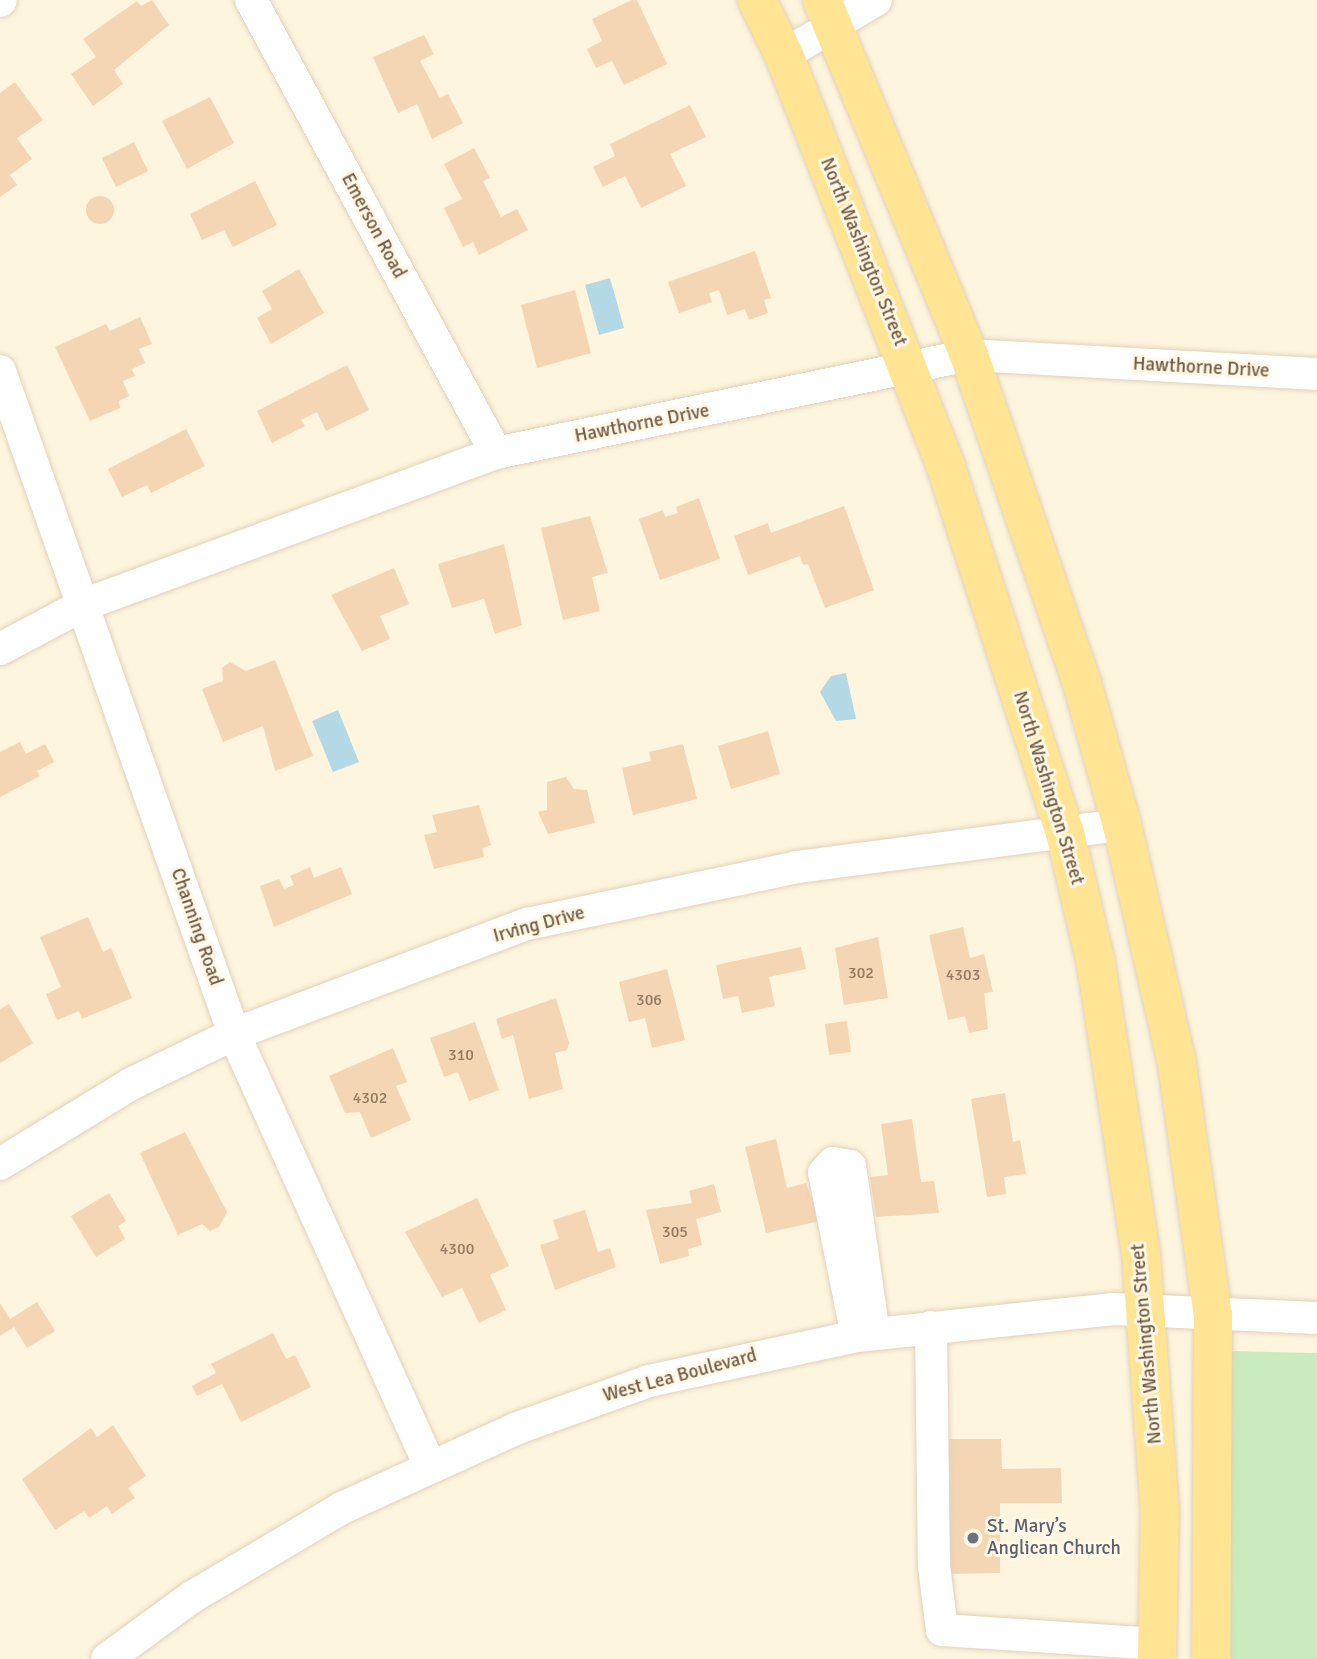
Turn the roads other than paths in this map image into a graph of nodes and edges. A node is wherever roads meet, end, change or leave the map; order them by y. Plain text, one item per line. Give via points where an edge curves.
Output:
1 (251, 0) edge
2 (757, 0) edge
3 (876, 0) edge
4 (829, 12) edge
5 (784, 55) junction
6 (969, 355) junction
7 (911, 371) junction
8 (0, 372) edge
9 (1317, 374) edge
10 (496, 453) junction
11 (83, 605) junction
12 (0, 649) edge
13 (1122, 824) junction
14 (1065, 833) junction
15 (234, 1034) junction
16 (0, 1164) edge
17 (1142, 1308) junction
18 (1213, 1316) junction
19 (1317, 1318) edge
20 (931, 1327) junction
21 (430, 1467) junction
22 (1157, 1651) edge
23 (107, 1659) edge
24 (1211, 1659) edge

1 - 10 street, Emerson Road
2 - 5 main road, North Washington Street
3 - 4 street
4 - 5 street
4 - 6 main road
5 - 7 main road, North Washington Street
6 - 7 street, Hawthorne Drive
6 - 9 street, Hawthorne Drive
6 - 13 main road via 1082,683
7 - 10 street, Hawthorne Drive
7 - 14 main road, North Washington Street
8 - 11 street, Channing Road
10 - 11 street, Hawthorne Drive
11 - 12 street, Hawthorne Drive
11 - 15 street, Channing Road
13 - 14 street, Irving Drive
13 - 18 main road via 1177,1064
14 - 15 street, Irving Drive via 797,867 527,924
14 - 17 main road, North Washington Street via 1096,962 1141,1254
15 - 16 street, Irving Drive via 131,1084
15 - 21 street, Channing Road
17 - 18 street, West Lea Boulevard
17 - 20 street, West Lea Boulevard
17 - 22 main road, North Washington Street via 1160,1510
18 - 19 street, West Lea Boulevard
18 - 24 main road
20 - 21 street, West Lea Boulevard via 865,1335 649,1381
20 - 22 street via 934,1566 942,1630
21 - 23 street, West Lea Boulevard via 258,1555

